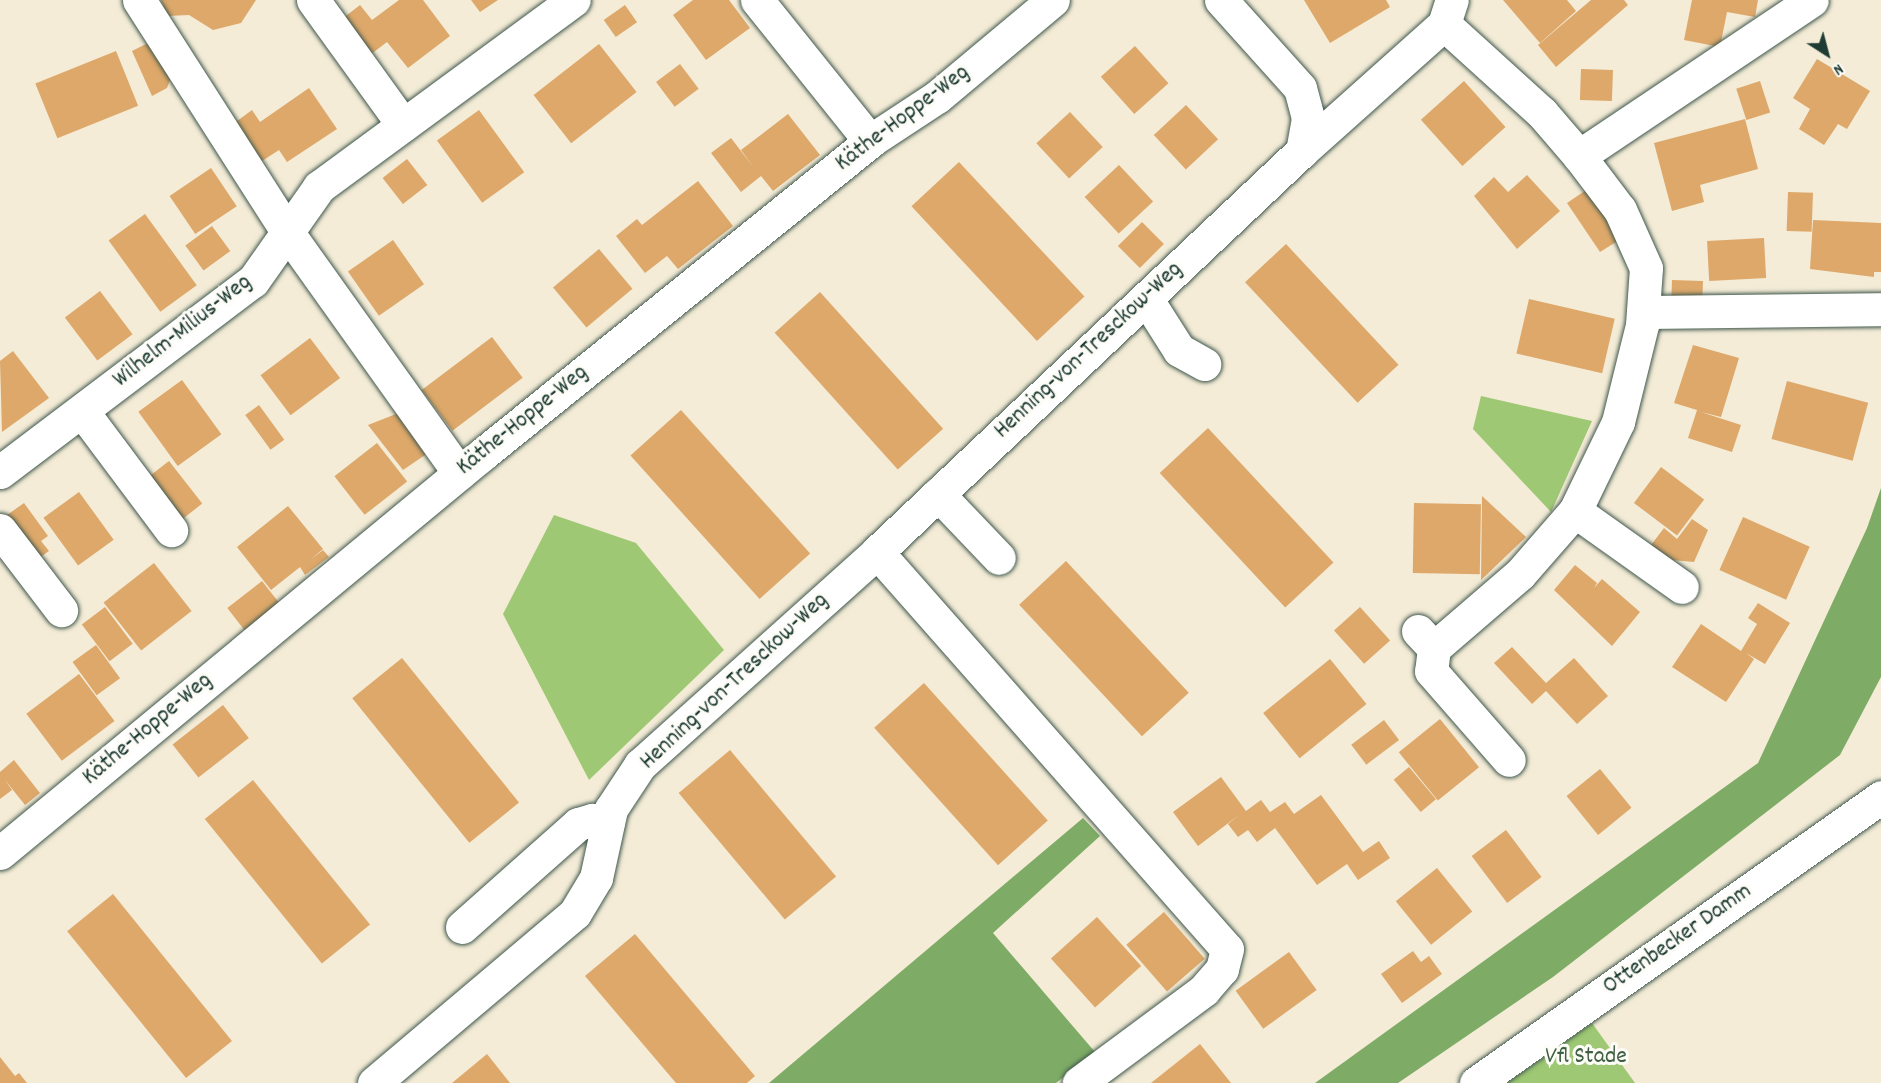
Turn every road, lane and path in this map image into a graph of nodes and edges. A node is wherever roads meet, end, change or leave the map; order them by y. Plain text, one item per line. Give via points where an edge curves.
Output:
1 (139, 0) edge
2 (313, 0) edge
3 (574, 0) edge
4 (757, 0) edge
5 (1053, 0) edge
6 (1221, 0) edge
7 (1812, 0) edge
8 (1448, 12) edge
9 (403, 125) junction
10 (870, 141) junction
11 (1302, 151) junction
12 (1579, 156) junction
13 (288, 233) junction
14 (1146, 298) junction
15 (1880, 309) edge
16 (1643, 312) junction
17 (1204, 364) dead end
18 (82, 411) junction
19 (0, 472) edge
20 (459, 473) junction
21 (938, 494) junction
22 (1575, 511) junction
23 (0, 530) edge
24 (171, 530) dead end
25 (877, 552) junction
26 (999, 558) dead end
27 (1683, 587) dead end
28 (61, 610) dead end
29 (1509, 760) dead end
30 (1881, 797) edge
31 (608, 823) junction
32 (0, 853) edge
33 (462, 927) dead end
34 (374, 1083) edge
35 (1079, 1083) edge
36 (1476, 1083) edge

1 - 13 street
2 - 9 street
3 - 9 street, Wilhelm-Milius-Weg
4 - 10 street
5 - 10 street, Käthe-Hoppe-Weg via 937,97
6 - 11 street via 1300,88 1308,118
7 - 12 street
8 - 11 street, Henning-von-Tresckow-Weg
8 - 12 street
9 - 13 street, Wilhelm-Milius-Weg via 319,187
10 - 20 street, Käthe-Hoppe-Weg
11 - 14 street, Henning-von-Tresckow-Weg
12 - 16 street via 1620,210 1646,268
13 - 18 street, Wilhelm-Milius-Weg via 253,280
13 - 20 street
14 - 17 street via 1179,350
14 - 21 street, Henning-von-Tresckow-Weg
15 - 16 street
16 - 22 street via 1618,422
18 - 19 street, Wilhelm-Milius-Weg
18 - 24 street
20 - 32 street, Käthe-Hoppe-Weg
21 - 25 street, Henning-von-Tresckow-Weg
21 - 26 street
22 - 27 street
22 - 29 street via 1520,574 1426,639 1431,671
23 - 28 street
25 - 31 street, Henning-von-Tresckow-Weg via 640,765 611,809
25 - 35 street via 1227,948 1222,969 1204,990
30 - 36 street, Ottenbecker Damm
31 - 33 street via 578,824
31 - 34 street, Henning-von-Tresckow-Weg via 596,878 575,913

